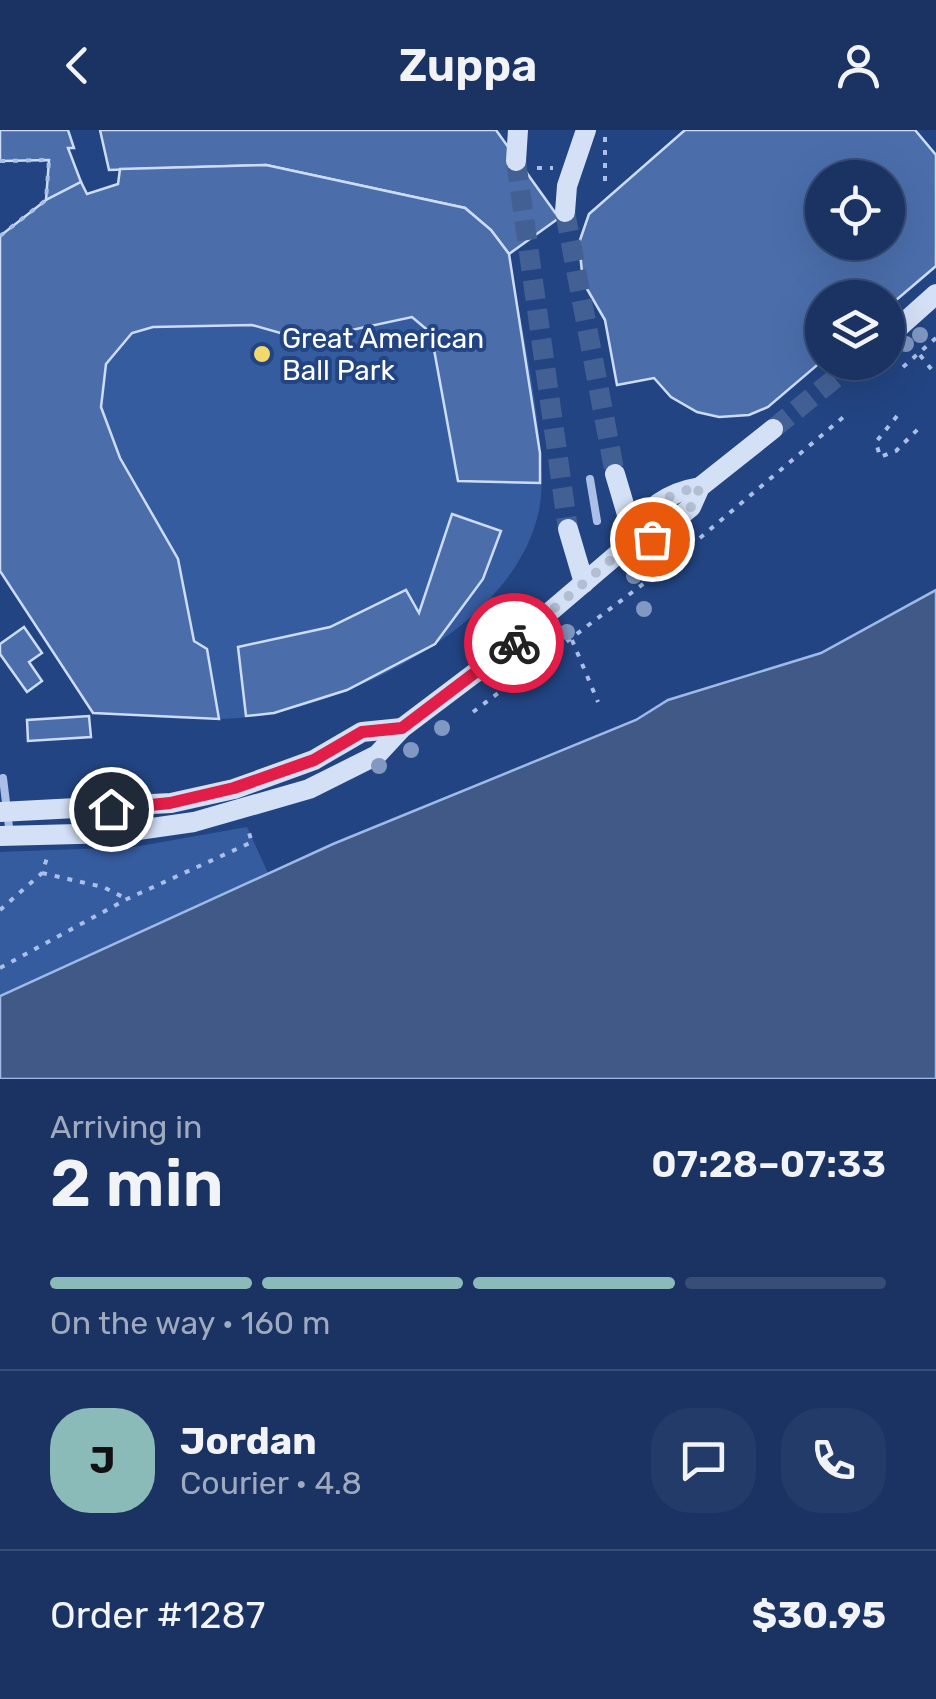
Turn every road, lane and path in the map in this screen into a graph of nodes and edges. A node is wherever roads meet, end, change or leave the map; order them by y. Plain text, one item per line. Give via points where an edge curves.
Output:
1 (518, 130) edge
2 (586, 130) edge
3 (605, 130) edge
4 (0, 161) edge
5 (516, 161) tunnel mouth
6 (538, 168) dead end
7 (563, 168) dead end
8 (606, 182) dead end
9 (565, 212) tunnel mouth
10 (0, 236) edge
11 (936, 294) edge
12 (905, 321) edge
13 (936, 338) edge
14 (919, 353) junction
15 (905, 364) edge
16 (936, 375) edge
17 (847, 414) dead end
18 (898, 416) dead end
19 (920, 427) dead end
20 (773, 428) tunnel mouth
21 (615, 474) tunnel mouth
22 (590, 479) dead end
23 (597, 521) dead end
24 (568, 528) tunnel mouth
25 (634, 540) junction
26 (584, 583) junction
27 (572, 640) junction
28 (598, 702) dead end
29 (473, 712) dead end
30 (402, 728) junction
31 (3, 778) dead end
32 (4, 812) edge
33 (247, 827) dead end
34 (5, 836) edge
35 (50, 850) dead end
36 (42, 872) junction
37 (128, 899) junction
38 (0, 910) edge
39 (0, 968) edge

1 - 5 main road
2 - 9 main road
3 - 8 path
4 - 10 path via 50,160 46,200
6 - 7 path
11 - 12 main road
13 - 14 path
14 - 15 path
14 - 16 path
17 - 27 path
18 - 19 path via 881,430 880,457
20 - 25 main road via 700,487 674,492 639,521
21 - 25 main road
22 - 23 lane
24 - 26 main road
25 - 26 main road
26 - 30 main road
27 - 28 path
27 - 29 path
30 - 32 main road via 362,732 282,771 170,803
30 - 34 main road via 377,755 309,790 242,810 116,832
31 - 32 lane
32 - 34 lane
33 - 37 path via 252,842
35 - 36 path
36 - 37 path
36 - 38 path
37 - 39 path

